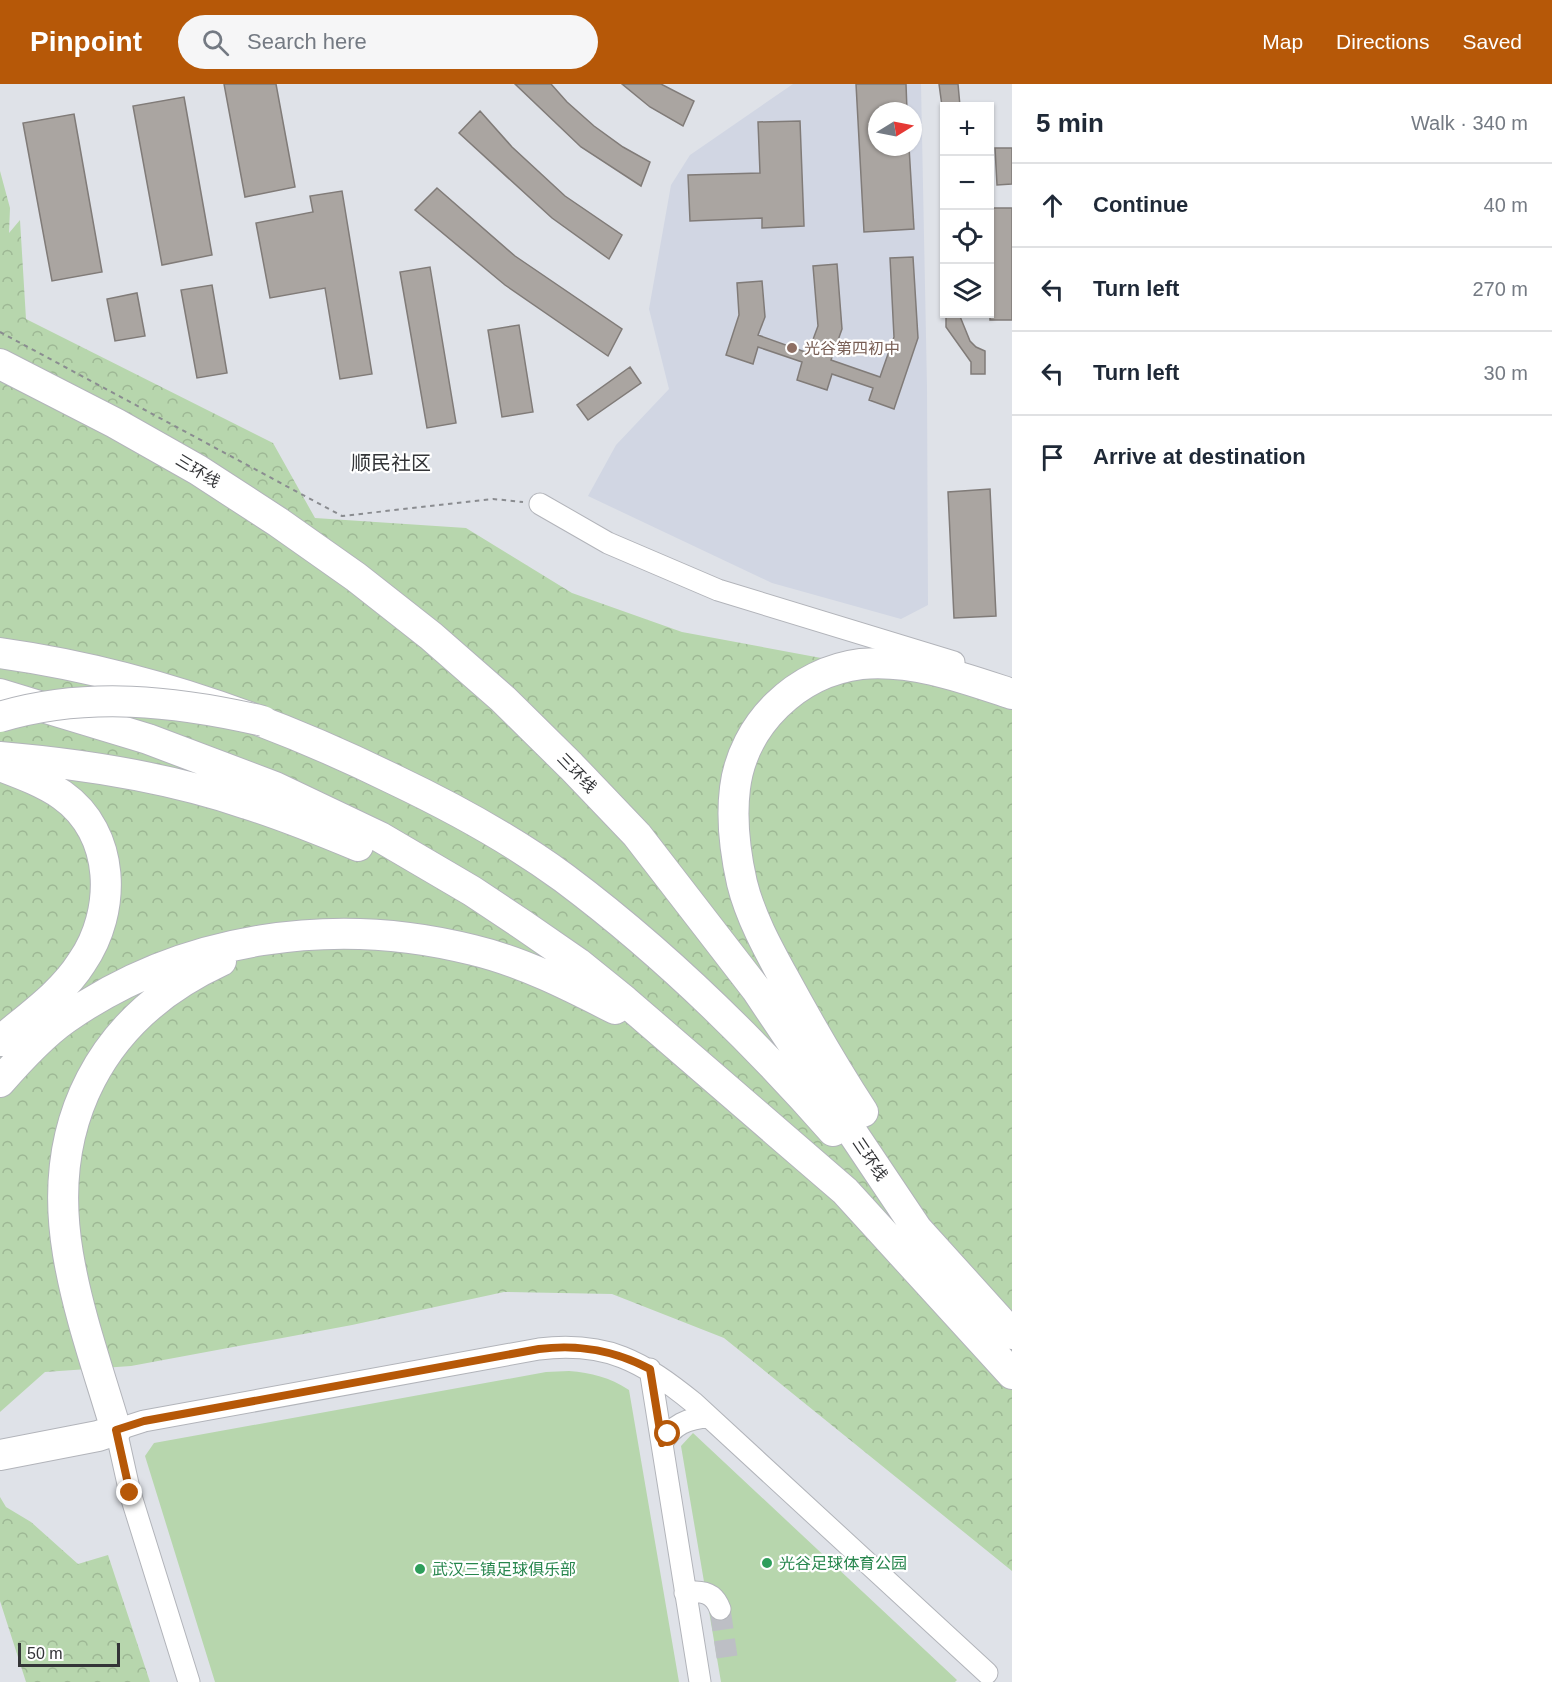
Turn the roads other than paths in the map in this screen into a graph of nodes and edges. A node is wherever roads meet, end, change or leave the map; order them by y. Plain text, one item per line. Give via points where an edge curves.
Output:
1 (0, 364) edge
2 (540, 504) road end
3 (0, 653) edge
4 (1012, 681) edge
5 (0, 694) edge
6 (1012, 694) edge
7 (0, 717) edge
8 (263, 721) junction
9 (0, 757) edge
10 (0, 766) edge
11 (523, 925) junction
12 (273, 938) junction
13 (0, 1041) edge
14 (675, 1043) junction
15 (798, 1073) junction
16 (0, 1082) edge
17 (981, 1300) junction
18 (1012, 1334) edge
19 (650, 1369) junction
20 (1012, 1374) edge
21 (709, 1417) junction
22 (116, 1430) junction
23 (662, 1443) junction
24 (0, 1455) edge
25 (685, 1593) junction
26 (720, 1609) tunnel mouth
27 (987, 1673) dead end
28 (189, 1682) edge
29 (700, 1682) edge

1 - 15 highway, 三环线 via 115,423 278,522 346,570 503,699 637,836 698,912 756,989
2 - 4 street via 608,543 718,590
3 - 8 highway, bridge via 97,670
5 - 11 highway, bridge via 148,739 275,787 380,837
6 - 17 highway via 947,674 886,664 861,664 809,680 781,701 752,736 735,787 733,819 742,885 776,963 847,1087 945,1236
7 - 8 highway, bridge via 26,710 120,701 167,703
8 - 15 highway via 353,759 505,838 563,877
9 - 11 highway via 84,766 246,803 367,849
10 - 13 highway via 42,783 80,811 102,853 106,876 102,922 82,964 44,1005
11 - 14 highway via 578,963
12 - 14 highway via 368,934 474,950 566,984
12 - 16 highway via 188,957 106,993 64,1020 26,1052
12 - 22 highway via 206,967 139,1014 109,1047 86,1086 71,1129 64,1173 68,1252 75,1291
14 - 20 highway via 845,1191
15 - 17 highway via 917,1228
17 - 18 highway
19 - 21 street
19 - 22 street via 609,1352 562,1346 144,1421
19 - 23 street
21 - 23 street via 684,1421
21 - 27 street
22 - 24 highway
22 - 28 street via 130,1493
23 - 25 street
25 - 26 street via 705,1592
25 - 29 street

